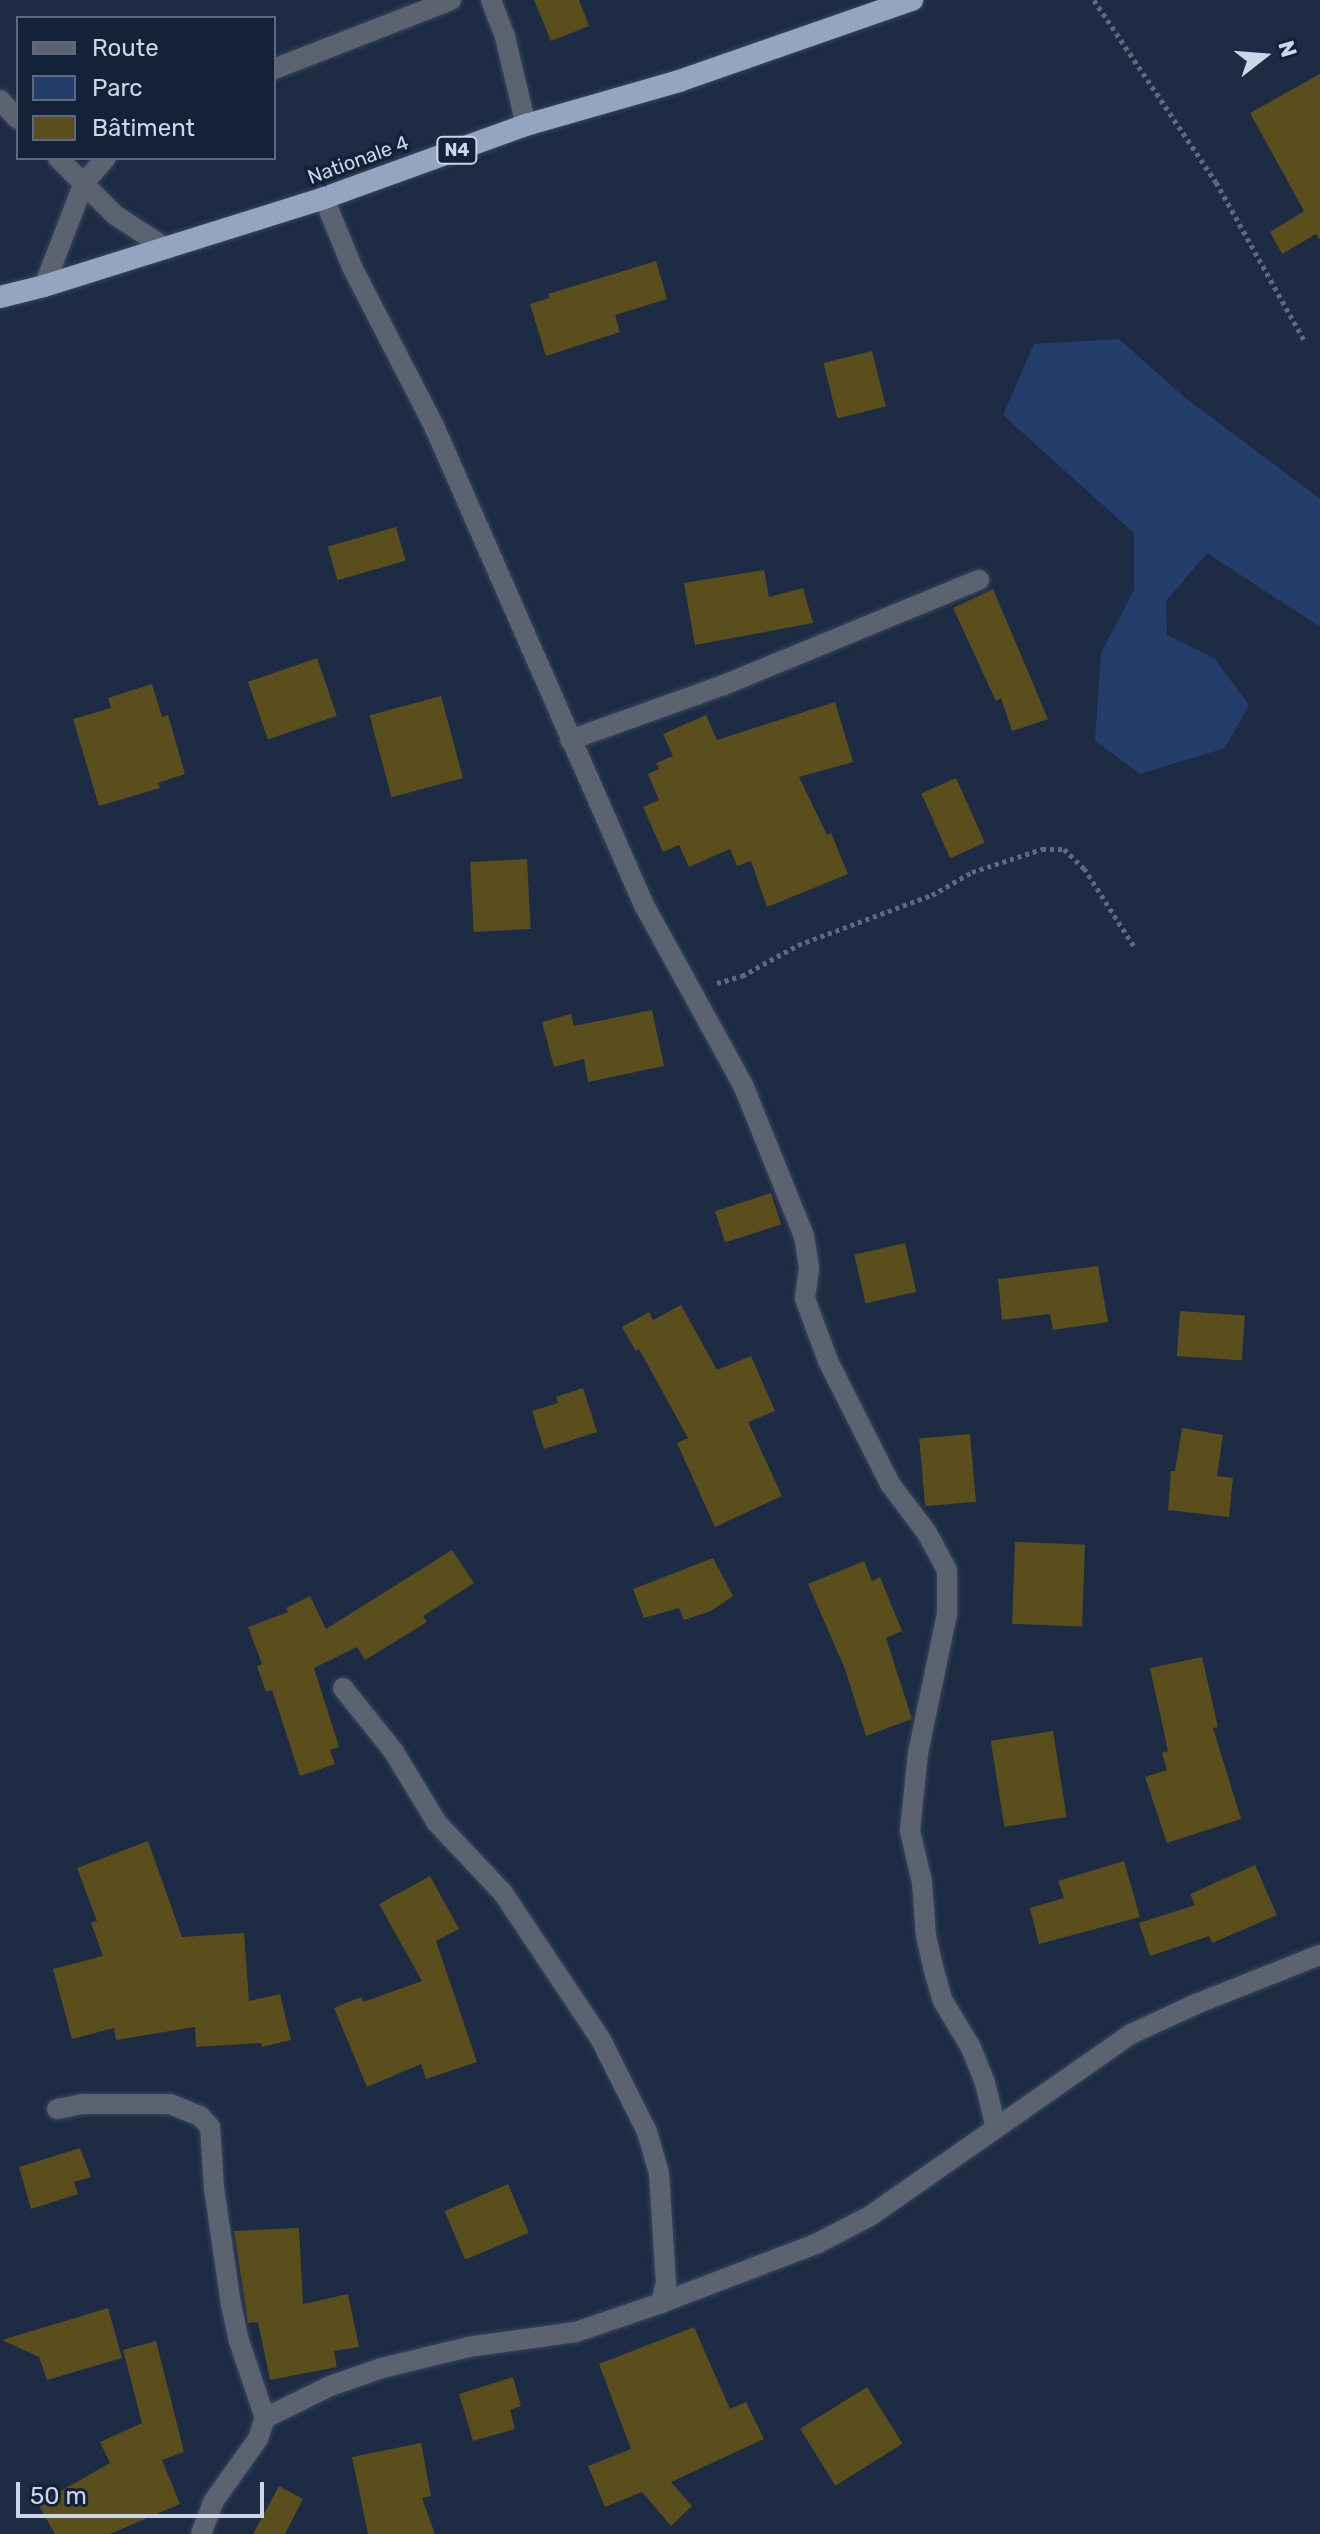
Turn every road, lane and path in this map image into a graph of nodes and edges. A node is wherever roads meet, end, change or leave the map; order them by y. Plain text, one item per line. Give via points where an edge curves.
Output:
1 (451, 0) edge
2 (491, 0) edge
3 (912, 0) edge
4 (1094, 0) edge
5 (276, 68) edge
6 (0, 100) edge
7 (16, 117) edge
8 (526, 125) junction
9 (60, 160) edge
10 (104, 160) edge
11 (84, 183) junction
12 (324, 198) junction
13 (167, 249) junction
14 (44, 286) junction
15 (0, 297) edge
16 (1305, 342) dead end
17 (979, 580) dead end
18 (570, 740) junction
19 (1135, 948) dead end
20 (688, 985) junction
21 (343, 1688) dead end
22 (1320, 1955) edge
23 (57, 2109) dead end
24 (996, 2128) junction
25 (661, 2303) junction
26 (265, 2418) junction
27 (201, 2534) edge

1 - 5 street
2 - 8 street
3 - 8 highway, Nationale 4 / N4 via 679,81
4 - 16 path via 1216,182
6 - 7 street
8 - 12 highway, Nationale 4 / N4
9 - 11 street
10 - 11 street
11 - 13 street via 115,215
11 - 14 street
12 - 13 highway, Nationale 4 / N4
12 - 18 street via 352,267 434,426
13 - 14 highway, Nationale 4 / N4
14 - 15 highway, Nationale 4 / N4
17 - 18 street via 724,685
18 - 20 street via 644,905
19 - 20 path via 1084,868 1064,849 1042,849 972,872 905,906 798,945 742,976
20 - 24 street via 743,1085 791,1198 809,1269 805,1299 828,1361 890,1484 947,1570 947,1614 918,1753 910,1831 933,1967 943,2001 985,2083
21 - 25 street via 380,1732 437,1823 503,1893 601,2040 647,2132 659,2173 666,2283
22 - 24 street via 1131,2034
23 - 26 street via 170,2104 200,2116 210,2127 231,2304
24 - 25 street via 870,2216 818,2243
25 - 26 street via 576,2332 468,2347 382,2368
26 - 27 street via 258,2439 213,2502

